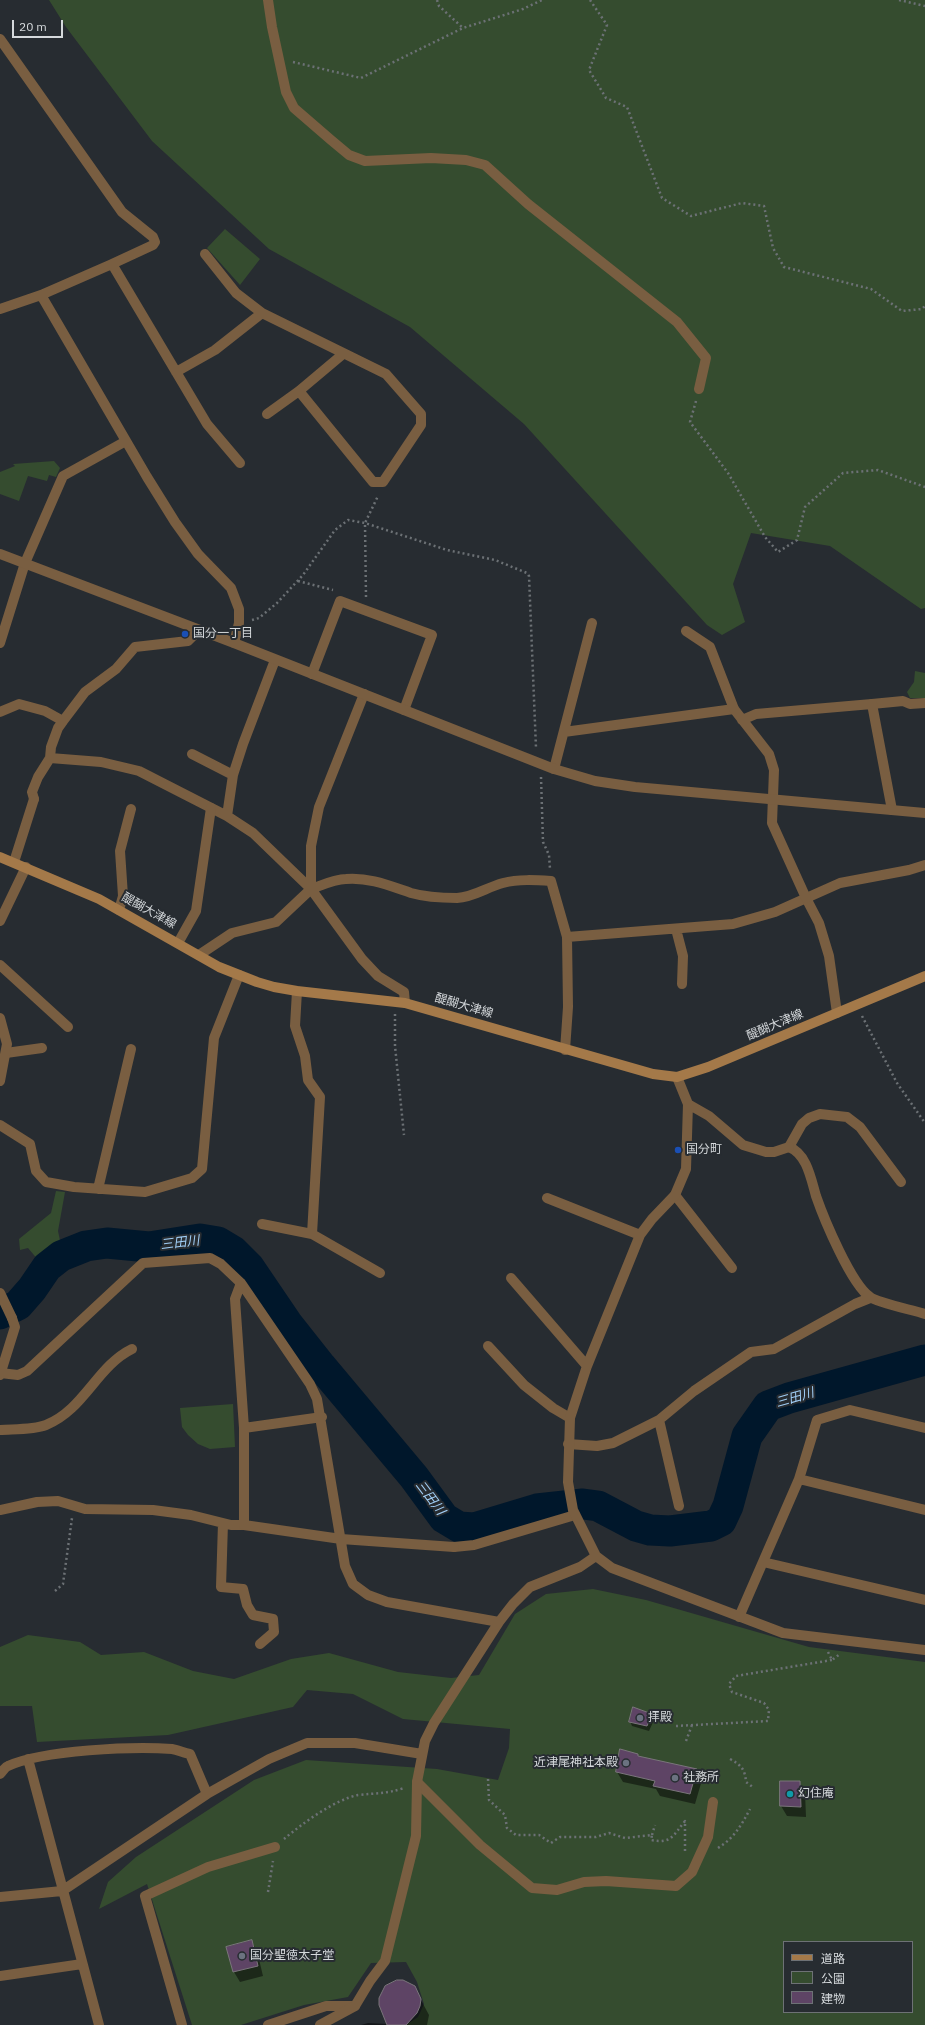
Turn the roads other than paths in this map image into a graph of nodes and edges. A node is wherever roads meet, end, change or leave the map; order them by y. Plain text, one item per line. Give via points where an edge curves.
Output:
1 (268, 0) edge
2 (0, 39) edge
3 (205, 254) dead end
4 (112, 264) junction
5 (41, 295) junction
6 (0, 309) edge
7 (262, 313) junction
8 (343, 354) junction
9 (176, 372) junction
10 (699, 389) road end
11 (298, 391) junction
12 (267, 414) dead end
13 (126, 441) junction
14 (240, 463) dead end
15 (0, 554) edge
16 (25, 563) junction
17 (592, 623) dead end
18 (199, 630) junction
19 (686, 631) dead end
20 (0, 643) edge
21 (234, 643) junction
22 (275, 660) junction
23 (312, 674) junction
24 (364, 694) junction
25 (925, 703) edge
26 (872, 704) junction
27 (734, 709) junction
28 (404, 710) junction
29 (0, 712) edge
30 (742, 720) junction
31 (63, 721) junction
32 (564, 732) junction
33 (192, 754) dead end
34 (50, 758) junction
35 (554, 769) junction
36 (234, 775) junction
37 (773, 798) junction
38 (211, 808) junction
39 (131, 809) dead end
40 (892, 810) junction
41 (925, 813) edge
42 (226, 816) junction
43 (0, 857) edge
44 (14, 862) junction
45 (925, 865) edge
46 (26, 867) junction
47 (311, 889) junction
48 (806, 898) junction
49 (119, 910) junction
50 (0, 922) edge
51 (676, 929) junction
52 (567, 937) junction
53 (178, 942) junction
54 (199, 955) junction
55 (0, 965) edge
56 (239, 975) junction
57 (925, 976) edge
58 (682, 984) dead end
59 (297, 991) junction
60 (400, 1002) junction
61 (837, 1013) junction
62 (0, 1018) edge
63 (68, 1027) dead end
64 (42, 1048) dead end
65 (131, 1049) dead end
66 (565, 1050) junction
67 (6, 1053) junction
68 (677, 1077) junction
69 (0, 1081) edge
70 (688, 1104) junction
71 (0, 1125) edge
72 (789, 1147) junction
73 (901, 1182) dead end
74 (98, 1189) junction
75 (675, 1195) junction
76 (547, 1198) dead end
77 (262, 1224) dead end
78 (312, 1234) junction
79 (640, 1235) junction
80 (732, 1268) dead end
81 (380, 1273) dead end
82 (510, 1278) dead end
83 (241, 1283) junction
84 (0, 1293) edge
85 (870, 1298) junction
86 (925, 1314) edge
87 (488, 1346) dead end
88 (132, 1349) dead end
89 (588, 1366) junction
90 (0, 1374) edge
91 (322, 1417) junction
92 (570, 1418) junction
93 (659, 1420) junction
94 (244, 1428) junction
95 (925, 1428) edge
96 (0, 1430) edge
97 (568, 1444) junction
98 (799, 1479) junction
99 (679, 1506) dead end
100 (0, 1510) edge
101 (925, 1510) edge
102 (574, 1513) junction
103 (223, 1523) junction
104 (244, 1525) junction
105 (341, 1539) junction
106 (596, 1556) junction
107 (763, 1562) junction
108 (925, 1600) edge
109 (739, 1617) junction
110 (499, 1622) junction
111 (260, 1644) dead end
112 (925, 1650) edge
113 (422, 1754) junction
114 (28, 1759) junction
115 (0, 1774) edge
116 (417, 1782) junction
117 (206, 1794) junction
118 (713, 1802) dead end
119 (275, 1847) road end
120 (62, 1890) junction
121 (0, 1897) edge
122 (82, 1964) junction
123 (0, 1976) edge
124 (355, 2006) junction
125 (99, 2025) edge
126 (182, 2025) edge
127 (268, 2025) edge
128 (320, 2025) edge

1 - 10 street via 286,92 294,108 348,155 365,161 431,158 486,164 528,204 677,322 706,358
2 - 4 street via 122,212 153,237 153,246
3 - 7 street via 236,293
4 - 5 street
4 - 9 street
5 - 6 street
5 - 13 street
7 - 8 street
7 - 9 street via 216,350
8 - 11 street
8 - 11 street via 386,374 420,414 420,425 383,482 372,482
9 - 14 street via 207,424
11 - 12 street
13 - 16 street via 63,476
13 - 21 street via 175,522 198,554 231,588 239,609
15 - 16 street
16 - 18 street
16 - 20 street
17 - 32 street
18 - 21 street
18 - 31 street via 188,641 135,647 116,669 85,692
19 - 27 street via 710,647
21 - 22 street
22 - 23 street
22 - 36 street
23 - 24 street
23 - 28 street via 340,601 432,635
24 - 28 street
24 - 47 street via 319,807 311,846
25 - 26 street via 910,704 903,701
26 - 30 street via 756,714
26 - 40 street
27 - 30 street
27 - 32 street
28 - 35 street
29 - 31 street via 19,704
30 - 37 street via 769,754 774,770
31 - 34 street via 53,741
32 - 35 street
33 - 36 street
34 - 38 street via 101,762 139,772
34 - 44 street via 32,792 34,799
35 - 37 street via 595,781 635,787
36 - 42 street
37 - 40 street
37 - 48 street via 772,823
38 - 42 street
38 - 53 street via 196,911
39 - 49 street via 120,851 123,896
40 - 41 street
42 - 47 street via 253,833
43 - 44 main road, 醍醐大津線
44 - 46 main road, 醍醐大津線
45 - 48 street via 840,883
46 - 49 main road, 醍醐大津線
46 - 50 street
47 - 52 street via 346,879 359,879 391,885 424,896 457,898 474,895 502,883 523,880 551,881
47 - 54 street via 276,922 232,933
47 - 60 street via 362,959 378,976 404,992
48 - 51 street via 775,912 733,924
48 - 61 street via 819,923 829,956
49 - 53 main road, 醍醐大津線
51 - 52 street
51 - 58 street via 683,956
52 - 66 street via 568,1007
53 - 54 main road, 醍醐大津線
54 - 56 main road, 醍醐大津線
55 - 63 street
56 - 59 main road, 醍醐大津線 via 274,987
56 - 74 street via 214,1038 202,1169 192,1178 144,1192
57 - 61 main road, 醍醐大津線
59 - 60 main road, 醍醐大津線
59 - 78 street via 295,1026 306,1056 308,1080 320,1097
60 - 66 main road, 醍醐大津線
61 - 68 main road, 醍醐大津線 via 708,1067
62 - 67 street via 7,1044
64 - 67 street
65 - 74 street
66 - 68 main road, 醍醐大津線 via 653,1074
67 - 69 street
68 - 70 street
70 - 72 street via 709,1116 742,1145 766,1152
70 - 75 street via 686,1169
71 - 74 street via 30,1144 36,1171 46,1182
72 - 73 street via 802,1124 809,1118 820,1114 847,1117 860,1127
72 - 85 street via 800,1155 848,1268 858,1286
75 - 79 street
75 - 80 street
76 - 79 street
77 - 78 street
78 - 81 street
79 - 89 street
82 - 89 street
83 - 90 street via 221,1264 210,1258 143,1263 27,1371 18,1375
83 - 91 street via 310,1384 318,1399
83 - 94 street via 235,1300
84 - 90 street via 15,1327
85 - 86 street
85 - 93 street via 774,1349 751,1352
87 - 92 street via 524,1385
88 - 96 street via 119,1355 63,1417 44,1426
89 - 92 street
91 - 94 street
91 - 105 street
92 - 97 street
93 - 97 street via 613,1443 596,1446
93 - 99 street
94 - 104 street
95 - 98 street via 850,1410 817,1420
97 - 102 street via 570,1495
98 - 101 street
98 - 107 street
100 - 103 street via 37,1502 58,1501 85,1509 153,1510 191,1515
102 - 105 street via 474,1545 454,1547
102 - 106 street
103 - 104 street
103 - 111 street via 221,1587 243,1589 246,1605 253,1615 273,1619 274,1632
104 - 105 street
105 - 110 street via 345,1566 353,1584 368,1596 387,1602
106 - 109 street via 612,1568
106 - 110 street via 580,1567 530,1588
107 - 108 street
107 - 109 street
109 - 112 street via 783,1633
110 - 113 street via 434,1723
113 - 116 street
113 - 117 street via 355,1743 307,1743 268,1759
114 - 115 street via 7,1766
114 - 117 street via 118,1749 173,1749 190,1754
114 - 120 street
116 - 118 street via 480,1845 532,1888 557,1890 584,1882 606,1881 676,1886 692,1872 708,1837
116 - 124 street via 416,1836 384,1961
117 - 120 street
119 - 126 street via 208,1867 145,1896
120 - 121 street
120 - 122 street
122 - 123 street
122 - 125 street
124 - 127 street via 326,2006
124 - 128 street

